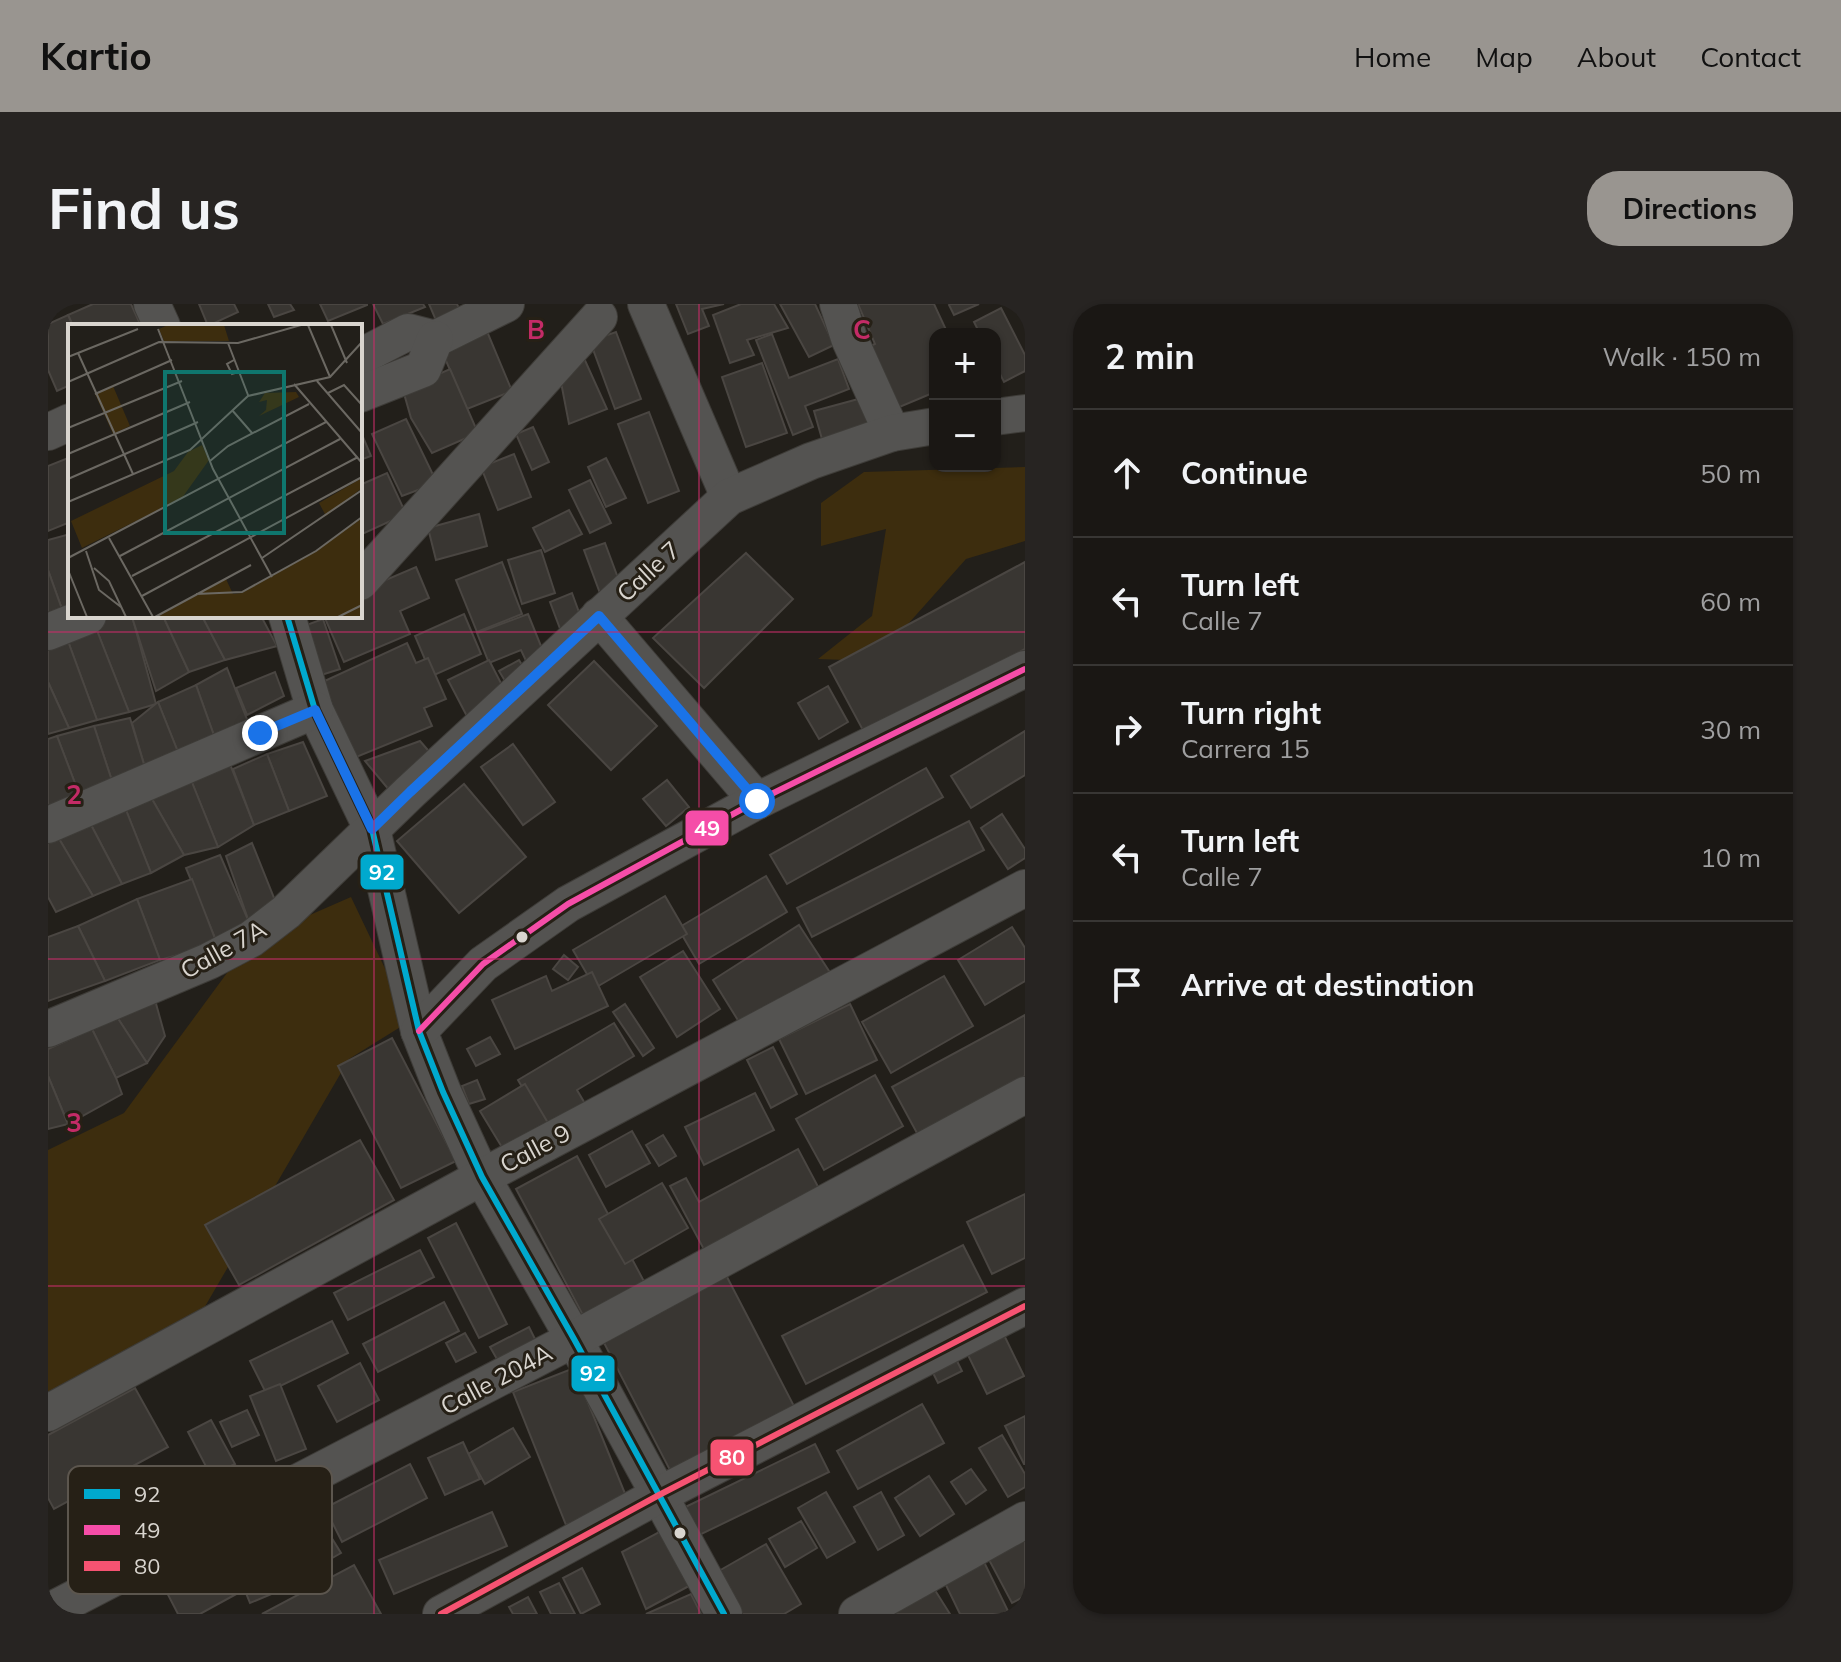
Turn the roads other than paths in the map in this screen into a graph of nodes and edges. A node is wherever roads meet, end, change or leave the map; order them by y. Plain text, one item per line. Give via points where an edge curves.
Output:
1 (152, 304) edge
2 (506, 304) edge
3 (635, 304) edge
4 (646, 304) edge
5 (838, 304) edge
6 (594, 311) edge
7 (161, 324) edge
8 (435, 339) junction
9 (362, 356) edge
10 (362, 393) edge
11 (1025, 413) edge
12 (1001, 416) edge
13 (68, 423) edge
14 (929, 427) edge
15 (48, 432) edge
16 (892, 433) junction
17 (729, 497) junction
18 (362, 580) edge
19 (599, 616) junction
20 (83, 618) edge
21 (288, 618) edge
22 (48, 632) edge
23 (1025, 669) edge
24 (315, 710) junction
25 (757, 801) junction
26 (48, 825) edge
27 (372, 829) junction
28 (1025, 888) edge
29 (48, 1029) edge
30 (419, 1031) junction
31 (1025, 1095) edge
32 (482, 1177) junction
33 (1025, 1306) edge
34 (574, 1339) junction
35 (48, 1413) edge
36 (329, 1466) edge
37 (659, 1495) junction
38 (1025, 1520) edge
39 (83, 1594) edge
40 (48, 1612) edge
41 (441, 1614) edge
42 (724, 1614) edge
43 (857, 1614) edge

1 - 7 street
2 - 8 street
3 - 6 street
4 - 17 street
5 - 16 street
6 - 18 street
8 - 9 street via 408,332
8 - 10 street via 423,369
11 - 12 street
13 - 15 street
14 - 16 street, Calle 7
16 - 17 street, Calle 7
17 - 19 street, Calle 7
19 - 25 street
19 - 27 street, Calle 7
20 - 22 street
21 - 24 street
23 - 25 street
24 - 26 street
24 - 27 street
25 - 30 street via 568,904 483,964
27 - 29 street, Calle 7A via 251,939
27 - 30 street
28 - 32 street, Calle 9
30 - 32 street
31 - 34 street, Calle 204A
32 - 34 street
32 - 35 street, Calle 9
33 - 37 street
34 - 36 street, Calle 204A
34 - 37 street
37 - 41 street
37 - 42 street
38 - 43 street
39 - 40 street, Calle 204A

